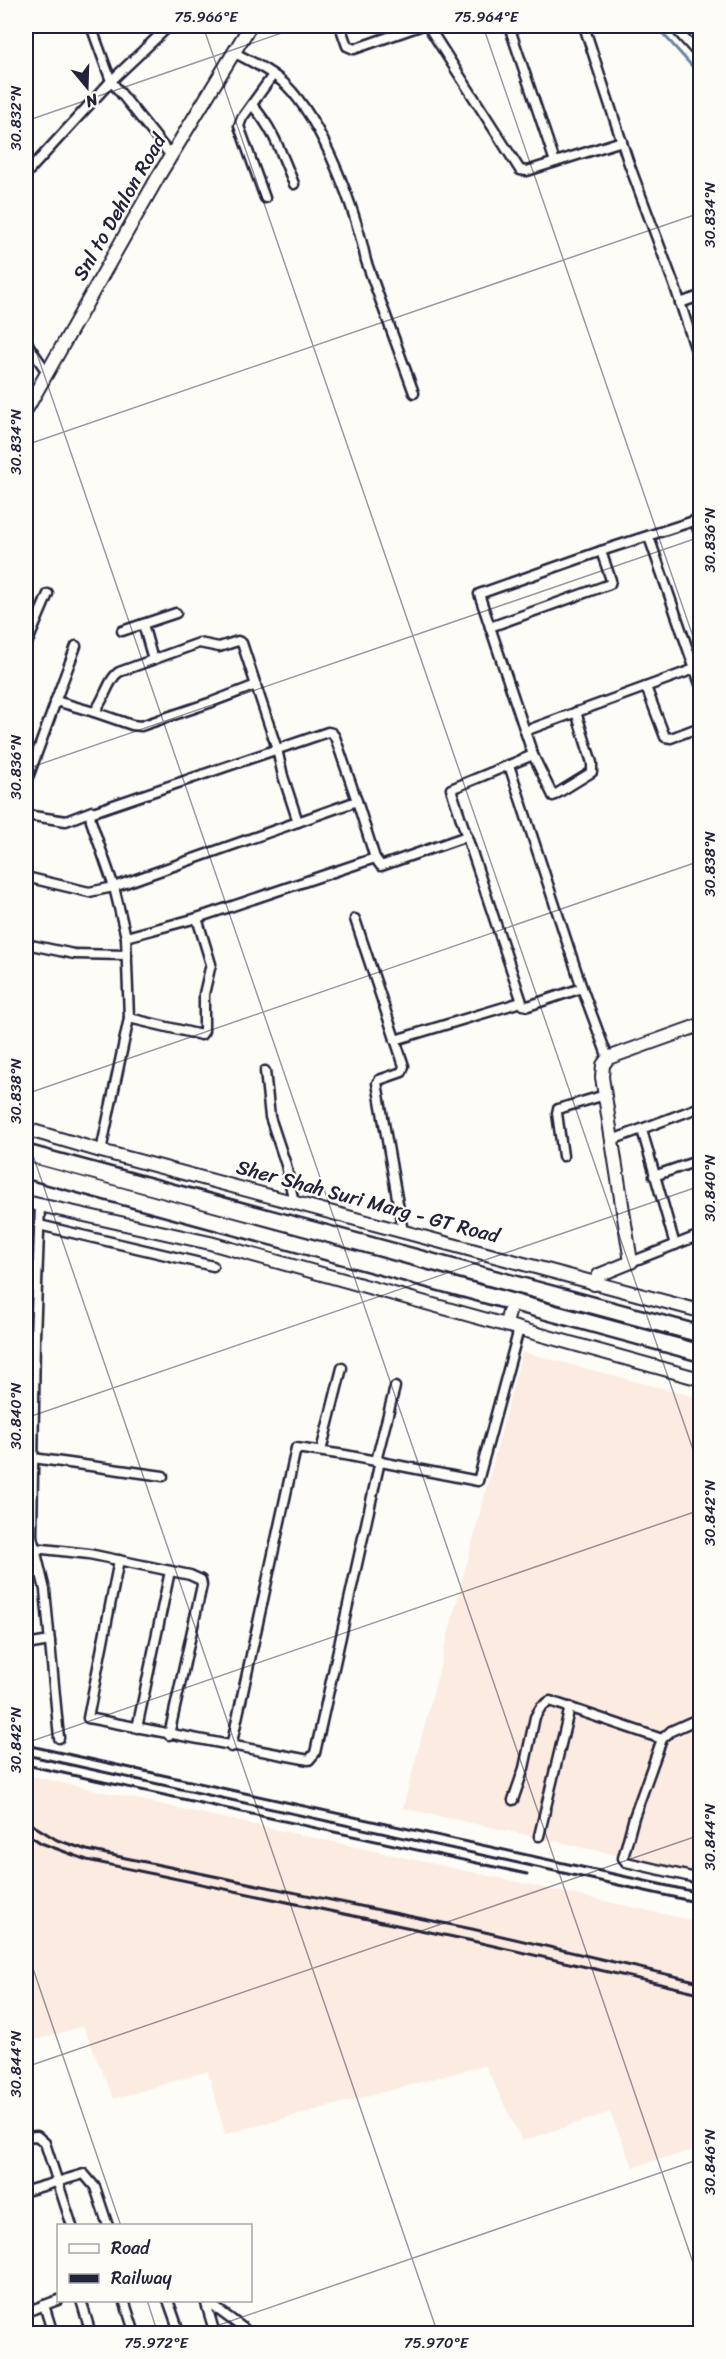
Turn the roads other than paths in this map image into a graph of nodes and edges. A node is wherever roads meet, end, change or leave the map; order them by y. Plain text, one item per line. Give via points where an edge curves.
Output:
1 (91, 26) edge
2 (169, 26) edge
3 (250, 26) edge
4 (340, 26) edge
5 (420, 26) edge
6 (428, 26) edge
7 (509, 26) edge
8 (584, 26) edge
9 (673, 26) edge
10 (235, 53) junction
11 (700, 56) edge
12 (273, 75) junction
13 (111, 81) junction
14 (252, 105) junction
15 (622, 141) junction
16 (171, 156) junction
17 (555, 162) junction
18 (26, 172) edge
19 (294, 184) dead end
20 (265, 198) dead end
21 (700, 296) edge
22 (680, 303) junction
23 (26, 342) edge
24 (700, 359) edge
25 (47, 372) junction
26 (414, 393) dead end
27 (26, 411) edge
28 (698, 520) edge
29 (700, 536) edge
30 (649, 537) junction
31 (601, 551) junction
32 (48, 594) dead end
33 (176, 613) dead end
34 (143, 624) junction
35 (490, 627) junction
36 (122, 631) dead end
37 (26, 646) edge
38 (76, 646) dead end
39 (153, 660) junction
40 (698, 668) edge
41 (256, 684) junction
42 (700, 684) edge
43 (646, 687) junction
44 (55, 702) junction
45 (94, 712) junction
46 (576, 712) junction
47 (700, 727) edge
48 (525, 731) junction
49 (277, 748) junction
50 (534, 755) junction
51 (509, 765) junction
52 (26, 783) edge
53 (357, 801) junction
54 (92, 811) junction
55 (26, 815) edge
56 (298, 822) junction
57 (467, 836) junction
58 (375, 858) junction
59 (26, 877) edge
60 (114, 887) junction
61 (197, 918) junction
62 (355, 919) dead end
63 (126, 937) junction
64 (26, 944) edge
65 (127, 956) junction
66 (582, 988) junction
67 (521, 1002) junction
68 (129, 1018) junction
69 (700, 1025) edge
70 (395, 1040) junction
71 (608, 1058) junction
72 (265, 1071) dead end
73 (605, 1095) junction
74 (700, 1107) edge
75 (26, 1129) edge
76 (642, 1130) junction
77 (612, 1140) junction
78 (101, 1151) junction
79 (26, 1153) edge
80 (563, 1156) dead end
81 (700, 1160) edge
82 (26, 1170) edge
83 (654, 1176) junction
84 (26, 1202) edge
85 (294, 1203) junction
86 (40, 1206) junction
87 (39, 1225) junction
88 (403, 1232) junction
89 (700, 1235) edge
90 (675, 1245) junction
91 (631, 1262) junction
92 (213, 1266) dead end
93 (594, 1284) junction
94 (700, 1311) edge
95 (519, 1329) junction
96 (700, 1334) edge
97 (700, 1353) edge
98 (342, 1368) dead end
99 (700, 1379) edge
100 (395, 1387) dead end
101 (321, 1451) junction
102 (33, 1458) junction
103 (378, 1461) junction
104 (163, 1476) dead end
105 (29, 1500) edge
106 (34, 1548) junction
107 (119, 1560) junction
108 (170, 1571) junction
109 (40, 1572) junction
110 (26, 1575) edge
111 (50, 1641) junction
112 (26, 1645) edge
113 (570, 1707) junction
114 (700, 1718) edge
115 (137, 1728) junction
116 (169, 1735) junction
117 (59, 1738) dead end
118 (662, 1739) junction
119 (231, 1747) junction
120 (513, 1800) dead end
121 (539, 1836) dead end
122 (700, 1879) edge
123 (26, 2136) edge
124 (57, 2181) junction
125 (26, 2191) edge
126 (71, 2224) edge
127 (107, 2224) edge
128 (57, 2300) edge
129 (81, 2302) edge
130 (124, 2302) edge
131 (168, 2302) edge
132 (205, 2302) edge
133 (206, 2302) edge
134 (44, 2305) junction
135 (26, 2312) edge
136 (53, 2334) edge
137 (92, 2334) edge
138 (135, 2334) edge
139 (180, 2334) edge
140 (215, 2334) edge
141 (251, 2334) edge

1 - 13 street
2 - 13 street
3 - 10 street, Snl to Dehlon Road
4 - 5 street via 347,46 354,49
6 - 17 street via 516,166 527,171
7 - 17 street
8 - 15 street
9 - 11 street
10 - 12 street
10 - 16 street, Snl to Dehlon Road
12 - 14 street
12 - 26 street via 295,96 335,166
13 - 16 street
13 - 18 street
14 - 19 street via 273,134
14 - 20 street via 240,122 240,131
15 - 17 street
15 - 22 street
16 - 25 street, Snl to Dehlon Road
21 - 22 street
22 - 24 street
23 - 25 street
25 - 27 street, Snl to Dehlon Road
28 - 29 street
28 - 30 street
30 - 31 street
30 - 40 street
31 - 35 street via 610,584
31 - 35 street via 480,592
32 - 37 street
33 - 34 street
34 - 36 street
34 - 39 street
35 - 48 street
38 - 44 street
39 - 41 street via 199,643 219,647 240,641
39 - 45 street via 115,674
40 - 42 street
40 - 43 street
41 - 45 street via 141,726
41 - 49 street
43 - 46 street
43 - 47 street via 665,737
44 - 45 street
44 - 52 street
46 - 48 street
46 - 50 street via 593,766 591,774 553,796
48 - 50 street
49 - 53 street via 332,733
49 - 54 street
49 - 56 street
50 - 51 street
51 - 57 street via 452,788
51 - 66 street
53 - 56 street
53 - 58 street
54 - 55 street via 66,821
54 - 60 street via 91,821
56 - 60 street
57 - 58 street via 383,865
57 - 67 street
58 - 61 street
59 - 60 street via 86,892
60 - 63 street
61 - 63 street
61 - 68 street via 211,964 204,994 203,1034
62 - 70 street
63 - 65 street
64 - 65 street via 74,954
65 - 68 street
66 - 67 street via 528,1006
66 - 71 street
67 - 70 street
68 - 78 street
69 - 71 street
70 - 88 street via 405,1069 377,1083
71 - 73 street via 602,1071
72 - 85 street via 270,1117
73 - 77 street
73 - 80 street via 558,1109
74 - 76 street
75 - 78 street, Sher Shah Suri Marg - GT Road
76 - 77 street
76 - 83 street
77 - 91 street
78 - 85 street, Sher Shah Suri Marg - GT Road
79 - 96 highway
81 - 83 street
82 - 97 highway
83 - 90 street
84 - 86 street
85 - 88 street, Sher Shah Suri Marg - GT Road
86 - 87 street
86 - 95 street via 210,1243 508,1318
87 - 92 street
87 - 102 street
88 - 93 street, Sher Shah Suri Marg - GT Road via 521,1270
89 - 90 street
90 - 91 street
91 - 93 street via 601,1274
93 - 94 street, Sher Shah Suri Marg - GT Road
95 - 99 street
95 - 103 street via 479,1480
98 - 101 street
100 - 103 street
101 - 103 street
101 - 119 street via 300,1447 296,1451
102 - 104 street
102 - 105 street
103 - 119 street via 314,1757 303,1760
105 - 106 street
106 - 107 street
106 - 109 street
107 - 108 street
107 - 115 street via 87,1716
108 - 115 street
108 - 116 street via 196,1577 202,1585
109 - 110 street
109 - 111 street
111 - 112 street
111 - 117 street
113 - 118 street
113 - 120 street via 550,1701 537,1712
113 - 121 street
114 - 118 street
115 - 116 street
116 - 119 street
118 - 122 street via 623,1860
123 - 124 street via 37,2136 45,2143
124 - 125 street
124 - 126 street
124 - 127 street via 87,2175
128 - 134 street
129 - 137 street
130 - 138 street
131 - 139 street
132 - 140 street
133 - 141 street
134 - 135 street
134 - 136 street

